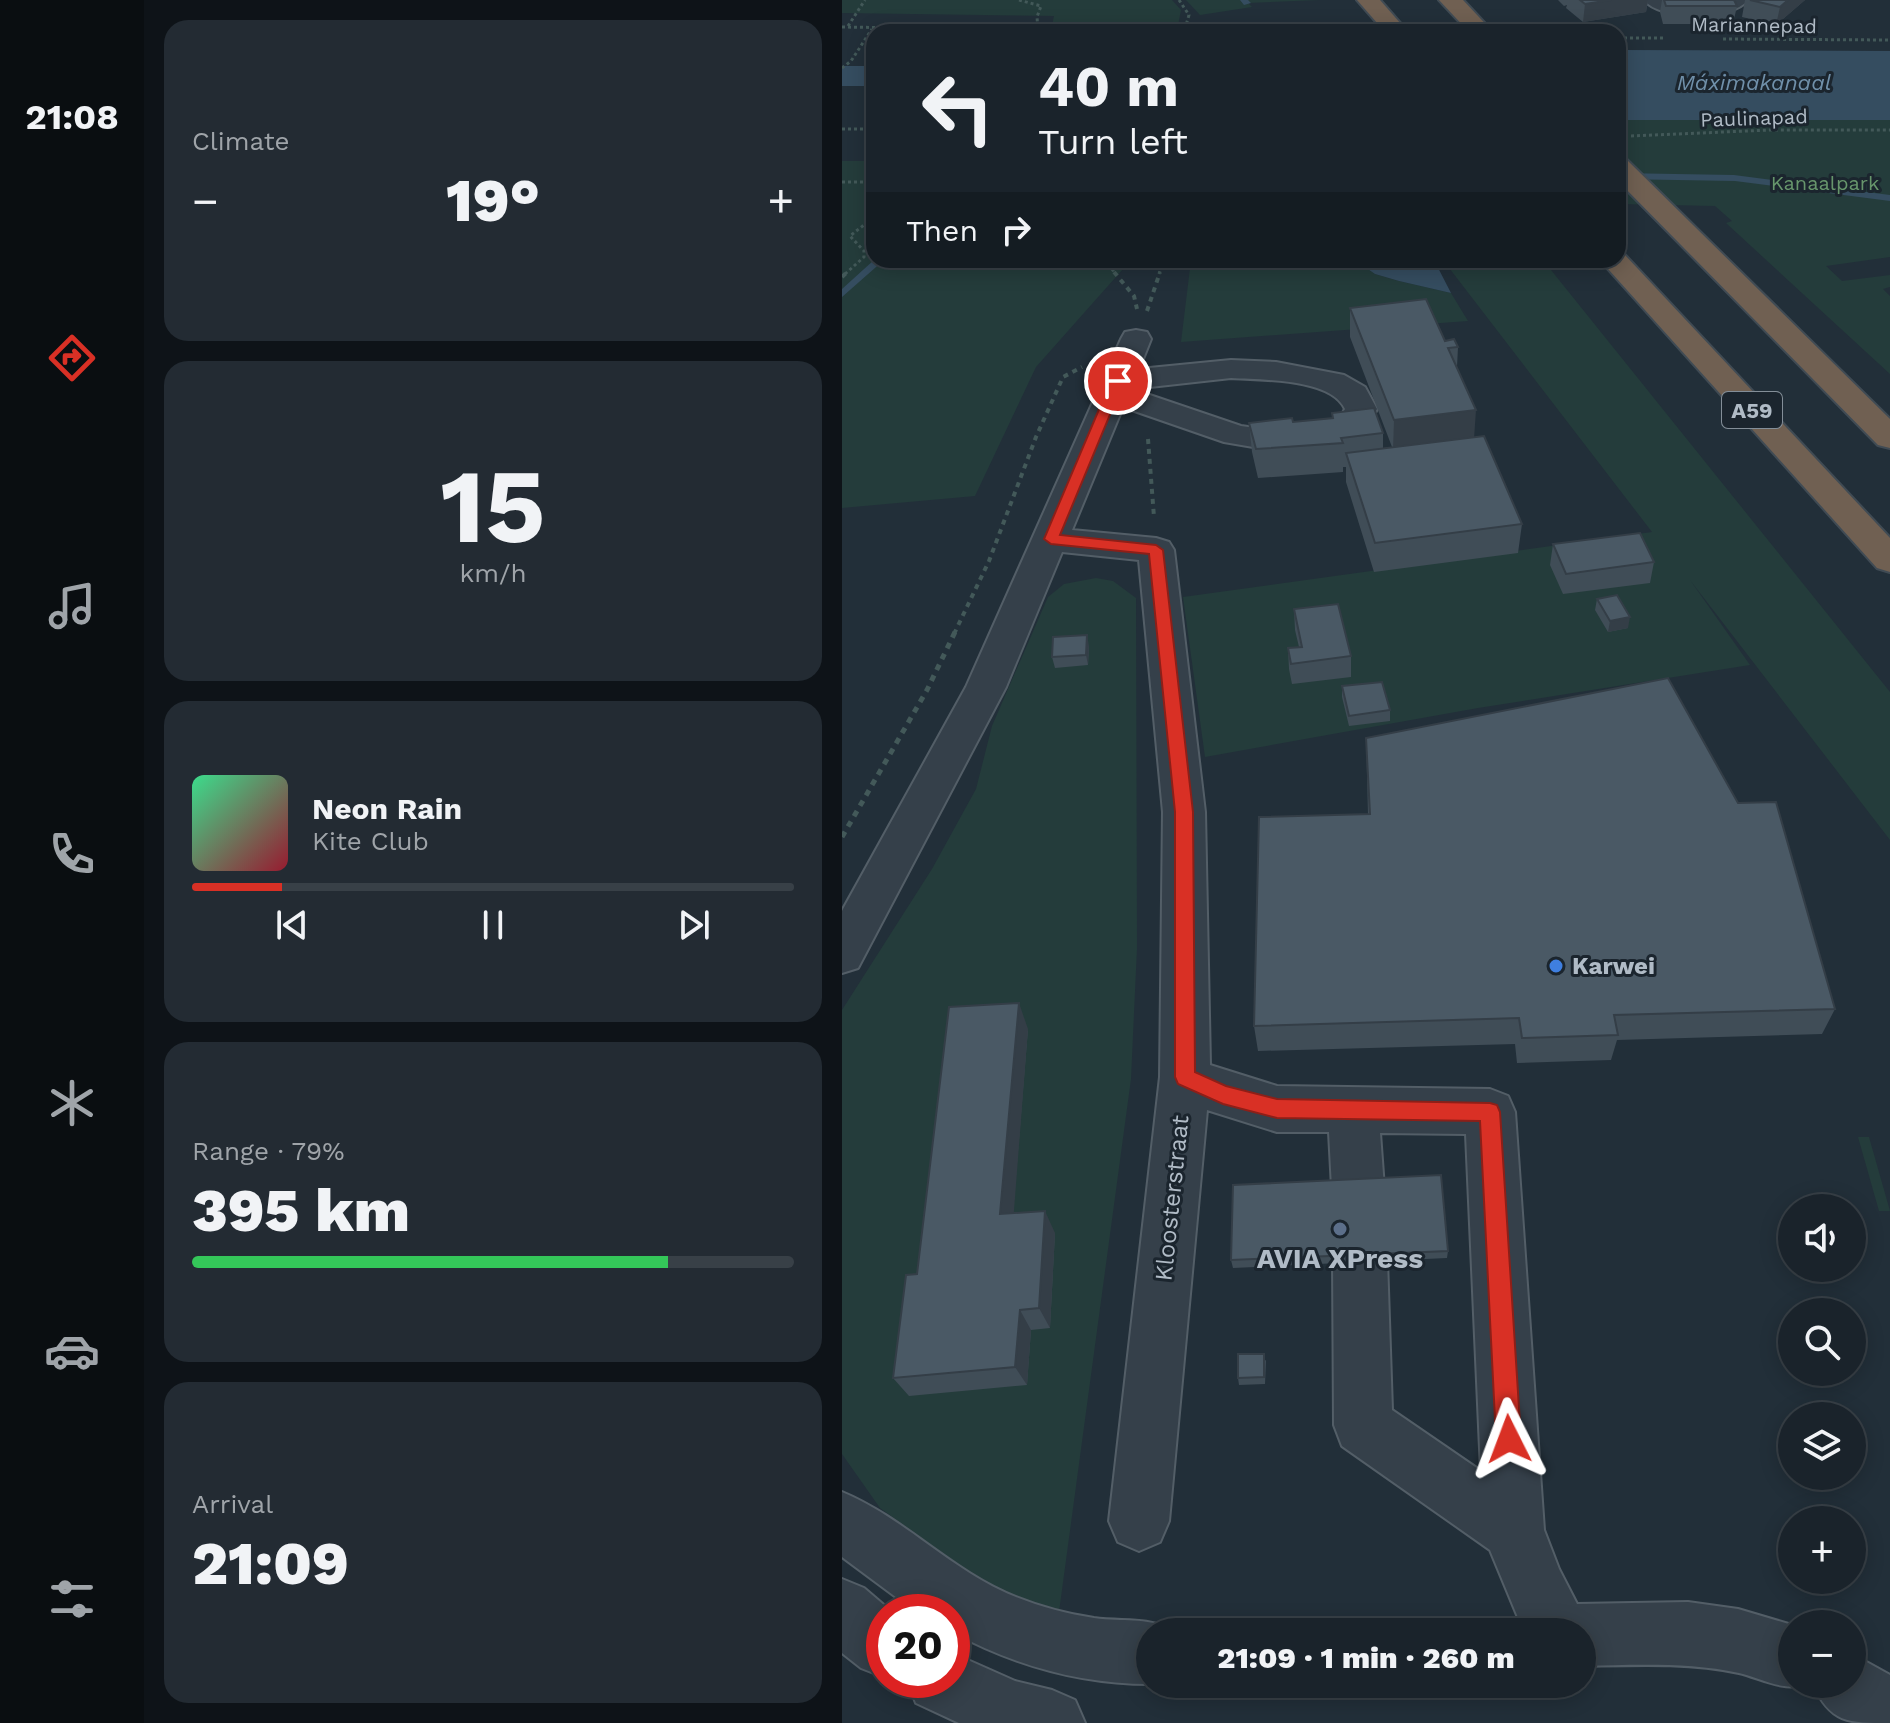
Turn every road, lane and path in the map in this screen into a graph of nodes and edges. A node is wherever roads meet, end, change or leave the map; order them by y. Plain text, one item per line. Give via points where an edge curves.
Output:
1 (865, 0) edge
2 (1019, 0) edge
3 (1179, 0) edge
4 (1368, 0) edge
5 (1450, 0) edge
6 (1655, 0) edge
7 (1737, 0) edge
8 (1038, 24) edge
9 (1186, 24) edge
10 (1390, 24) edge
11 (1474, 24) edge
12 (842, 27) edge
13 (848, 27) junction
14 (866, 28) edge
15 (866, 36) edge
16 (1626, 38) edge
17 (1665, 38) dead end
18 (1711, 39) dead end
19 (1890, 40) edge
20 (844, 67) edge
21 (842, 129) edge
22 (866, 129) edge
23 (1890, 130) edge
24 (1626, 136) edge
25 (1626, 174) edge
26 (842, 182) edge
27 (866, 182) edge
28 (866, 223) edge
29 (1111, 268) edge
30 (1161, 268) edge
31 (1621, 268) edge
32 (842, 277) edge
33 (1140, 321) junction
34 (1115, 387) junction
35 (1036, 437) dead end
36 (1890, 438) edge
37 (1148, 446) dead end
38 (1051, 539) junction
39 (1156, 550) junction
40 (1890, 560) edge
41 (842, 837) edge
42 (842, 954) edge
43 (1185, 1077) junction
44 (1353, 1112) junction
45 (1358, 1188) edge
46 (1360, 1259) edge
47 (1139, 1521) dead end
48 (842, 1522) edge
49 (1514, 1530) junction
50 (842, 1610) edge
51 (1550, 1618) edge
52 (866, 1632) edge
53 (1596, 1634) edge
54 (1136, 1652) edge
55 (1778, 1653) edge
56 (970, 1694) edge
57 (1866, 1697) edge
58 (1890, 1712) edge
59 (1052, 1723) edge

1 - 13 path
2 - 8 path via 1041,6
3 - 9 path via 1189,15
4 - 10 highway
5 - 11 highway
6 - 7 street via 1664,7 1728,7
12 - 13 path
13 - 14 path
15 - 20 path
16 - 17 path, Mariannepad
18 - 19 path, Mariannepad
21 - 22 path
23 - 24 path, Paulinapad
25 - 36 highway
26 - 27 path
28 - 32 path via 850,236 864,257
29 - 33 path via 1134,296
30 - 33 path
31 - 40 highway, A59
33 - 34 street
34 - 34 street via 1236,435 1277,441 1340,433 1352,426 1361,409 1354,394 1333,382 1276,371 1231,369
34 - 38 street
35 - 41 path via 989,561 934,675
37 - 39 path
38 - 39 street
38 - 42 street via 986,687
39 - 43 street, Kloosterstraat via 1184,812
43 - 44 street via 1277,1109
43 - 47 street, Kloosterstraat
44 - 45 street
44 - 49 street via 1490,1112
46 - 49 street via 1363,1425
48 - 54 street via 866,1534 936,1589 1027,1635 1097,1651
49 - 51 street
50 - 52 street
53 - 55 street via 1691,1633 1727,1637
56 - 59 street via 1010,1713
57 - 58 street

